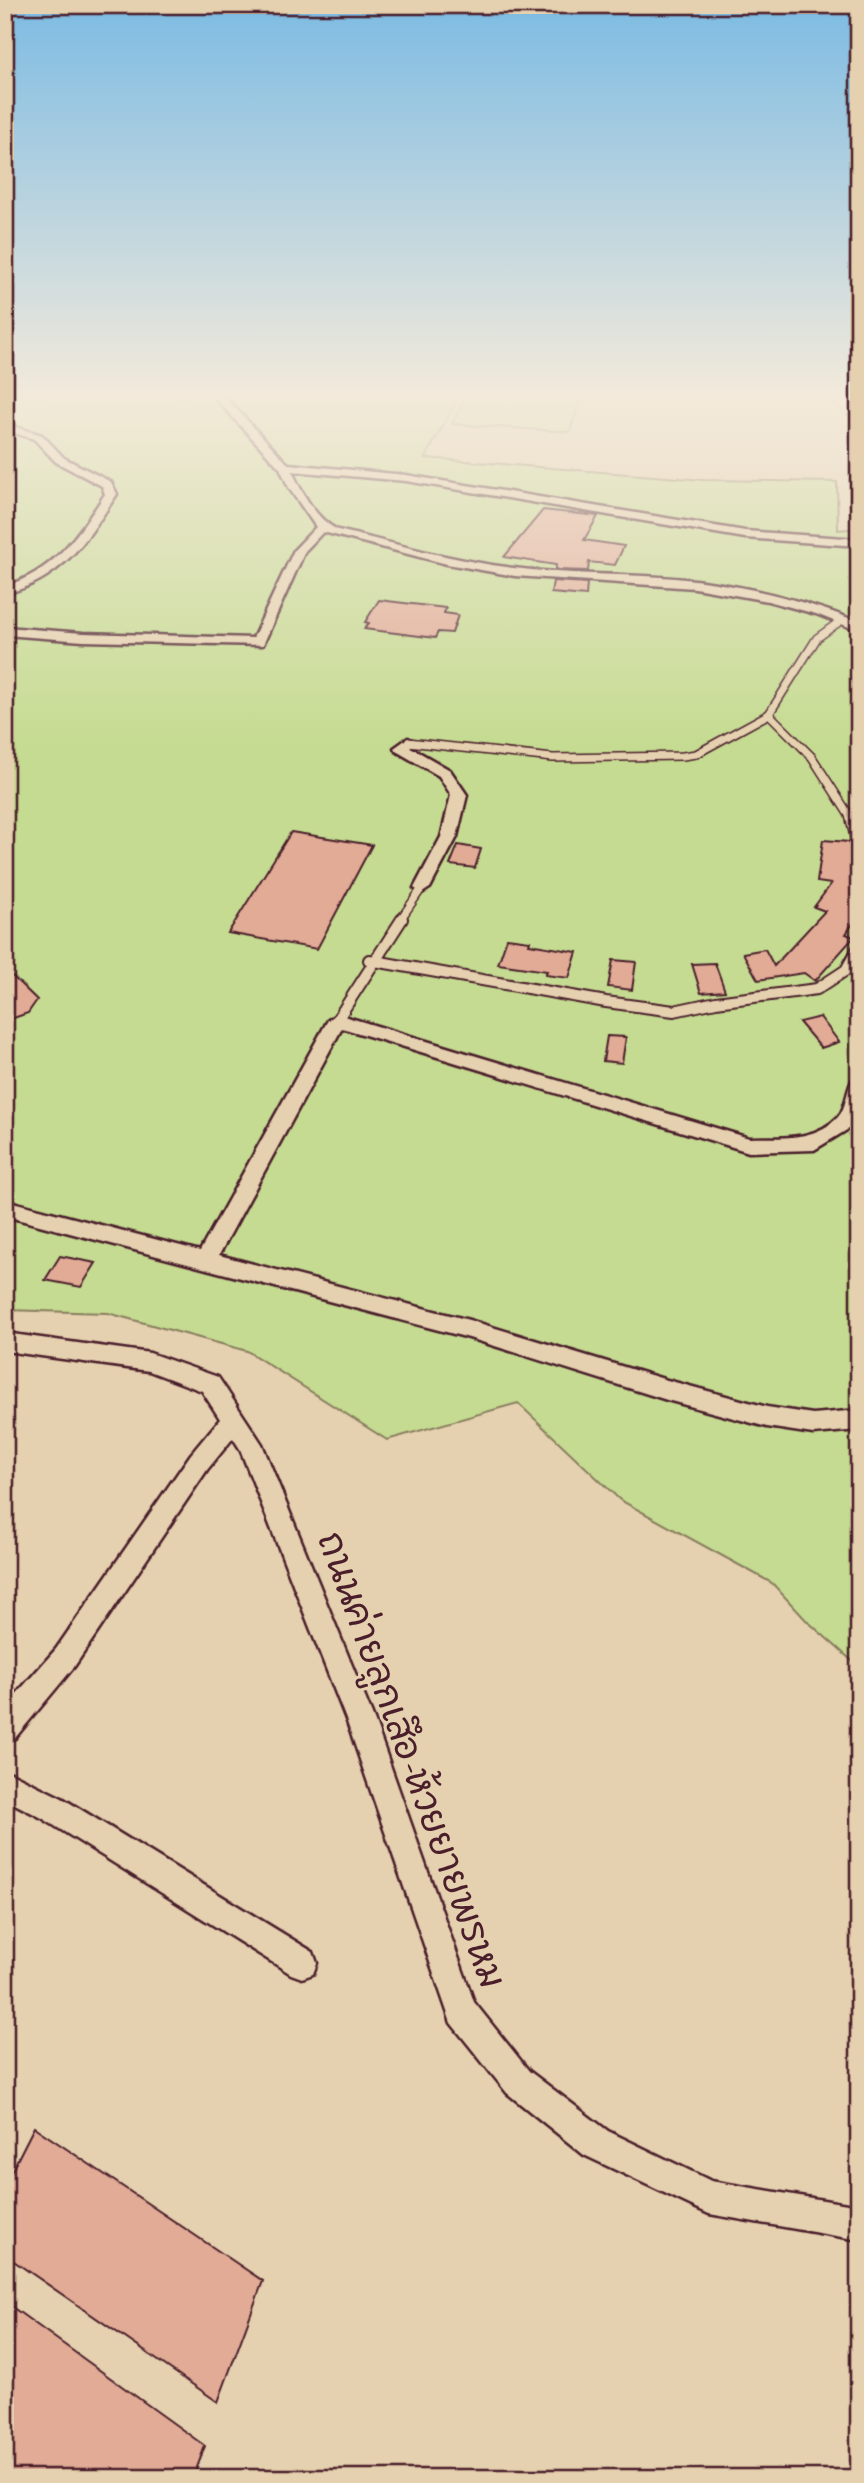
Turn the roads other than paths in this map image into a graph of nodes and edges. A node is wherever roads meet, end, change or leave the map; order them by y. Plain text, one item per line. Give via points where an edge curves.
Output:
1 (99, 513) edge
2 (312, 513) edge
3 (607, 513) edge
4 (322, 527) junction
5 (859, 543) edge
6 (5, 590) edge
7 (841, 621) junction
8 (859, 627) edge
9 (5, 631) edge
10 (769, 714) junction
11 (408, 742) joint
12 (859, 858) edge
13 (422, 888) joint
14 (859, 947) edge
15 (371, 960) junction
16 (337, 1020) junction
17 (859, 1086) edge
18 (5, 1208) edge
19 (206, 1260) junction
20 (5, 1342) edge
21 (234, 1420) junction
22 (859, 1420) edge
23 (5, 1728) edge
24 (5, 1784) edge
25 (302, 1963) dead end
26 (859, 2223) edge

1 - 6 street via 47,575
2 - 4 street
3 - 5 street via 730,534
4 - 7 street via 362,542 515,572 695,584 769,597
4 - 9 street via 300,550 258,642
7 - 8 street
7 - 10 lane via 817,638
10 - 11 lane via 683,757 553,758
10 - 12 lane via 812,757 849,815
11 - 13 street via 401,748 445,773 459,795 449,837
13 - 15 lane
14 - 15 lane via 846,970 817,989 674,1011
15 - 16 lane
16 - 17 street via 749,1145 814,1143 848,1121
16 - 19 street
18 - 19 street
19 - 22 street via 469,1329 767,1417 813,1424
20 - 21 street, ถนนค่ายลูกเสึอ-ห้วยยายพรหม via 150,1362 210,1384
21 - 23 street via 199,1462 65,1658
21 - 26 street, ถนนค่ายลูกเสึอ-ห้วยยายพรหม via 250,1444 361,1722 462,2012 519,2082 596,2143 709,2197
24 - 25 street via 52,1808

